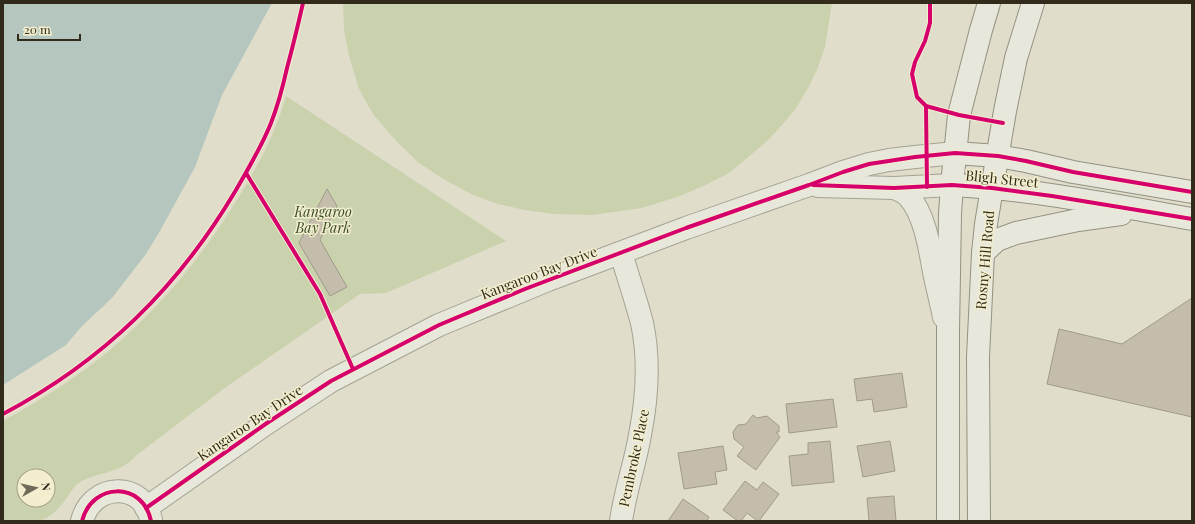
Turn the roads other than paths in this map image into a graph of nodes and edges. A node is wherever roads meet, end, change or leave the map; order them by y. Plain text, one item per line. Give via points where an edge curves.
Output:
1 (989, 3) edge
2 (1033, 3) edge
3 (955, 154) junction
4 (998, 156) junction
5 (809, 185) junction
6 (952, 186) junction
7 (894, 188) junction
8 (992, 188) junction
9 (1192, 192) edge
10 (1154, 212) junction
11 (1192, 219) edge
12 (621, 253) junction
13 (983, 253) junction
14 (948, 332) junction
15 (149, 514) edge
16 (82, 521) edge
17 (621, 521) edge
18 (948, 521) edge
19 (979, 521) edge

1 - 3 street via 959,115
2 - 4 street, Rosny Hill Road via 1016,58
3 - 4 street, Bligh Street
3 - 5 street, Kangaroo Bay Drive via 869,164
3 - 6 street
4 - 8 street, Rosny Hill Road
4 - 9 street, Bligh Street via 1073,172
5 - 7 street, Bligh Street
5 - 12 street, Kangaroo Bay Drive
6 - 7 street, Bligh Street
6 - 8 street, Bligh Street
6 - 14 street
7 - 14 street via 911,199 922,221
8 - 10 street, Bligh Street
8 - 13 street, Rosny Hill Road
10 - 11 street, Bligh Street
10 - 13 street via 1102,216 1016,232 997,240
12 - 15 street, Kangaroo Bay Drive via 439,325 331,381 267,423
12 - 17 street, Pembroke Place via 642,323 646,380 646,400 640,435
13 - 19 street, Rosny Hill Road via 978,357
14 - 18 street
15 - 16 street via 144,504 135,496 113,491 93,500 86,509

